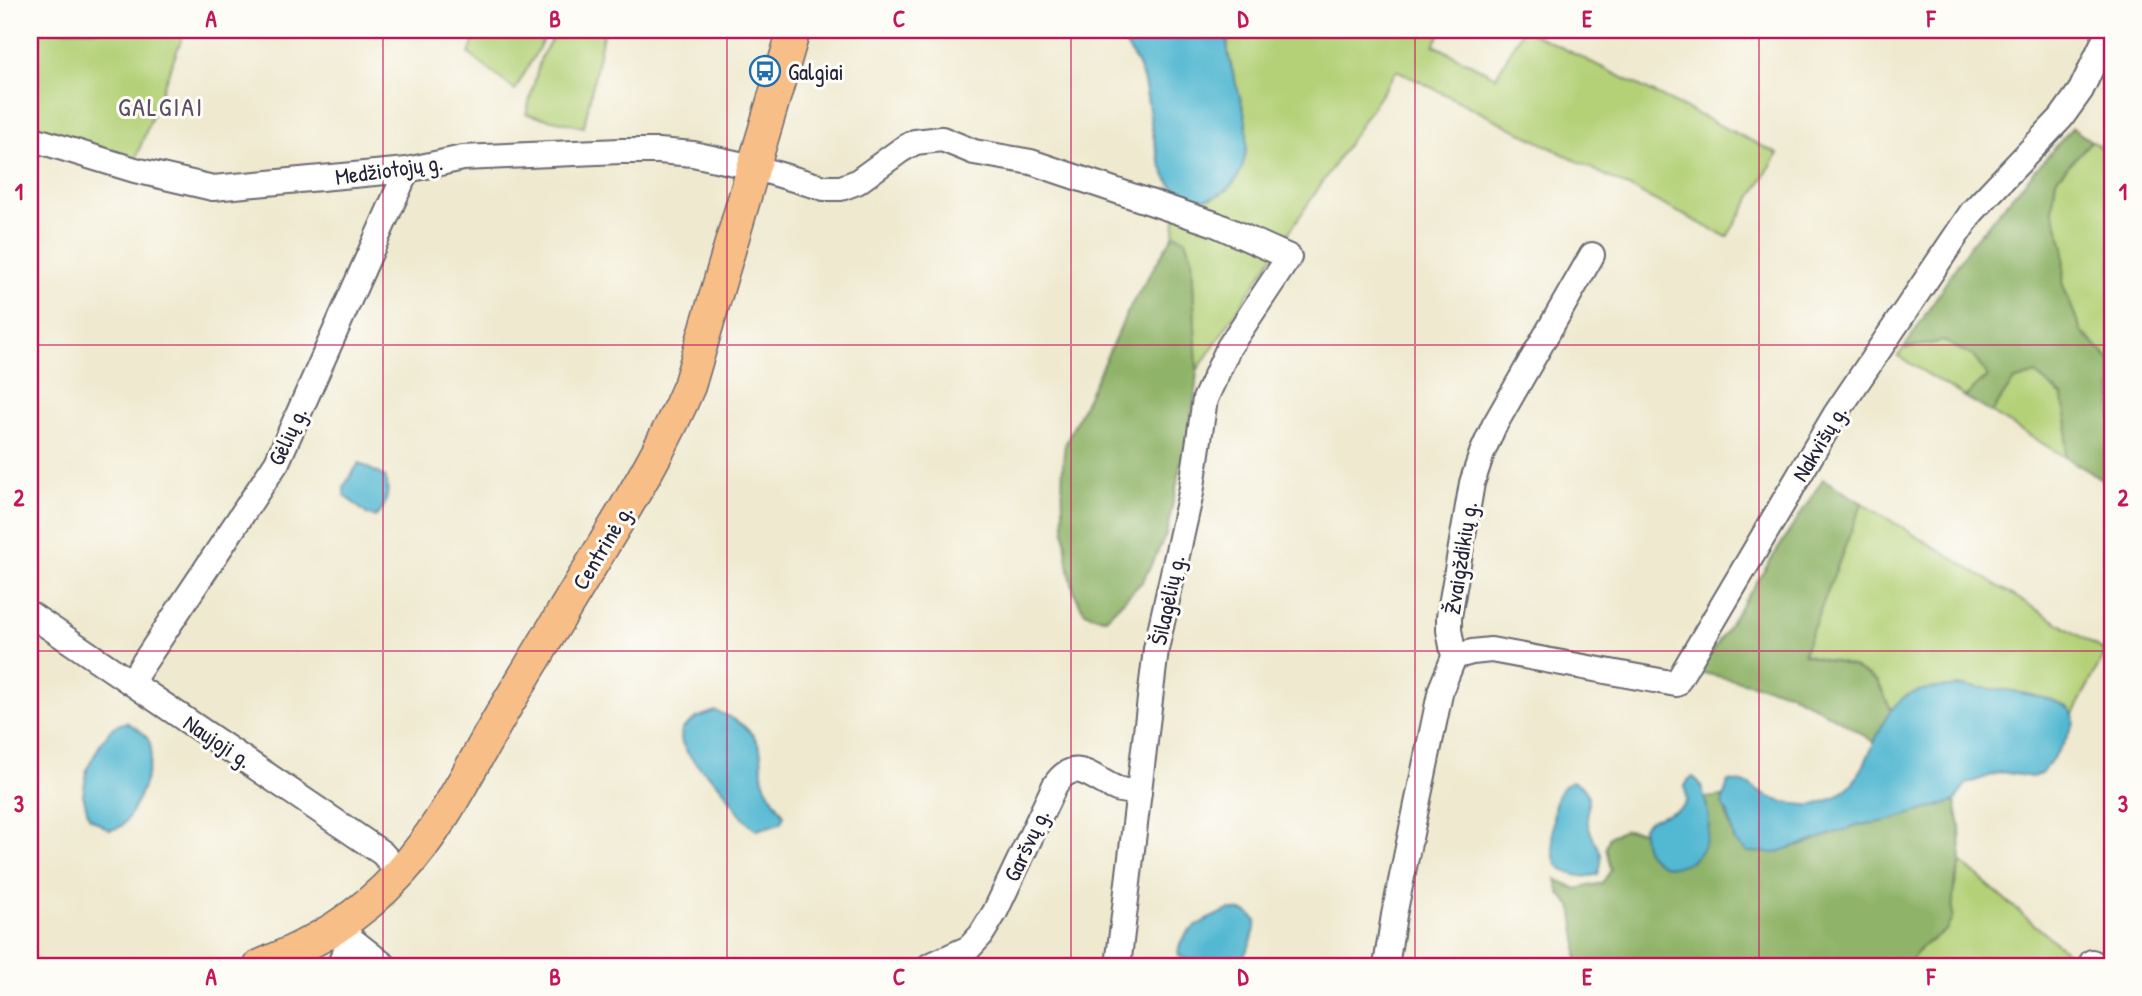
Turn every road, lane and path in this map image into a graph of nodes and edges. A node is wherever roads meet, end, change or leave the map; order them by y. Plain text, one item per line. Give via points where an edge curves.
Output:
1 (794, 30) edge
2 (2109, 30) edge
3 (30, 138) edge
4 (753, 167) junction
5 (407, 170) junction
6 (1592, 255) dead end
7 (1289, 257) joint
8 (30, 614) edge
9 (1454, 657) junction
10 (131, 682) junction
11 (1139, 793) junction
12 (400, 873) junction
13 (347, 931) junction
14 (278, 963) edge
15 (339, 966) edge
16 (385, 966) edge
17 (929, 966) edge
18 (1118, 966) edge
19 (1387, 966) edge

1 - 4 main road, Centrinė g.
2 - 9 street, Nakvišų g. via 2081,90 2061,118 1972,212 1835,415 1676,684 1491,650
3 - 5 street, Medžiotojų g. via 213,188
4 - 5 street, Medžiotojų g. via 693,155 620,151 463,158
4 - 7 street, Medžiotojų g. via 824,188 841,188 857,183 915,142 942,139 974,152 1031,162 1215,224
4 - 12 main road, Centrinė g. via 704,339 670,429 435,828
5 - 10 street, Gėlių g. via 277,462
6 - 9 street, Žvaigždikių g. via 1482,453 1472,483 1449,617
7 - 11 street, Šilagėlių g. via 1229,347 1205,399 1191,493 1156,649
8 - 10 street, Naujoji g.
9 - 19 street via 1441,688
10 - 12 street, Naujoji g. via 382,853
11 - 17 street, Garšvų g. via 1118,789 1082,770 1062,775 981,935 969,948
11 - 18 street, Šilagėlių g.
12 - 13 main road, Centrinė g.
13 - 14 main road, Centrinė g. via 318,940
13 - 15 street
13 - 16 street

